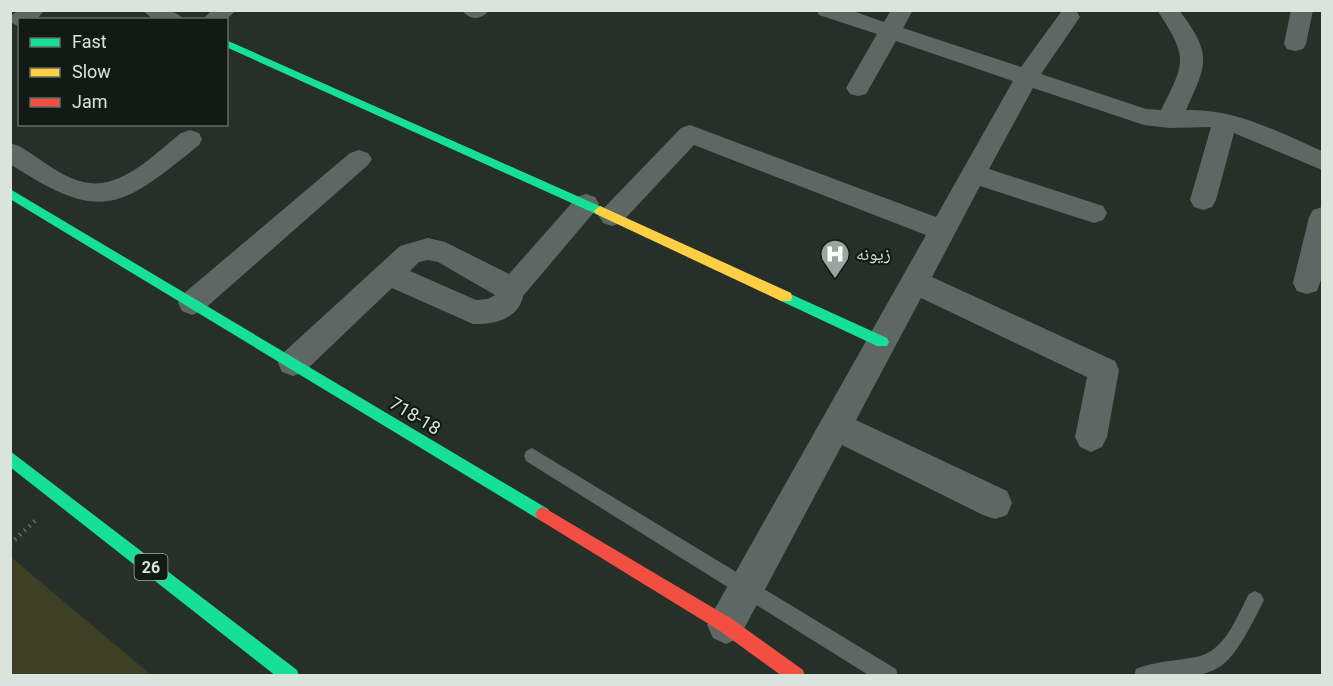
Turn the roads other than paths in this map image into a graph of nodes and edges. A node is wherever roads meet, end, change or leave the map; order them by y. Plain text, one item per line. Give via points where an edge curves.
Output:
1 (152, 10) edge
2 (472, 10) edge
3 (479, 10) edge
4 (826, 10) edge
5 (902, 10) edge
6 (1167, 10) edge
7 (1302, 10) edge
8 (1070, 17) dead end
9 (169, 18) edge
10 (889, 32) junction
11 (228, 44) edge
12 (1295, 44) dead end
13 (1026, 78) junction
14 (858, 88) dead end
15 (1169, 120) junction
16 (1225, 122) junction
17 (190, 139) dead end
18 (10, 152) edge
19 (359, 159) dead end
20 (1323, 162) edge
21 (974, 174) junction
22 (10, 193) edge
23 (1203, 200) dead end
24 (586, 204) junction
25 (1094, 213) dead end
26 (612, 216) junction
27 (1323, 217) edge
28 (943, 231) junction
29 (388, 274) junction
30 (915, 282) junction
31 (1307, 282) dead end
32 (510, 292) junction
33 (192, 303) junction
34 (882, 342) junction
35 (293, 363) junction
36 (836, 426) junction
37 (1091, 436) dead end
38 (532, 456) dead end
39 (10, 458) edge
40 (995, 503) dead end
41 (747, 588) junction
42 (1255, 600) dead end
43 (726, 625) junction
44 (291, 675) edge
45 (797, 675) edge
46 (889, 675) edge
47 (1143, 675) edge

1 - 9 street
2 - 3 street
4 - 10 street
5 - 10 street
6 - 15 street via 1190,43 1194,60
7 - 12 street
8 - 13 street
10 - 13 street
10 - 14 street
11 - 24 main road
13 - 15 street via 1144,117
13 - 21 street
15 - 16 street
16 - 20 street
16 - 23 street
17 - 18 street via 129,184 90,194
19 - 33 street
21 - 25 street
21 - 28 street
22 - 33 main road, 718-18
24 - 26 main road
24 - 32 street
26 - 28 street via 690,134
26 - 34 main road
27 - 31 street
28 - 30 street
29 - 32 street via 473,312 498,309 508,301
29 - 32 street via 410,254 428,249 445,253 507,286
29 - 35 street
30 - 34 street
30 - 37 street via 1104,369
33 - 35 main road, 718-18
34 - 36 street
35 - 43 main road, 718-18
36 - 40 street
36 - 41 street
38 - 41 lane
39 - 44 main road, 26
41 - 43 street
41 - 46 lane
42 - 47 lane via 1228,651 1216,661
43 - 45 main road, 718-18

